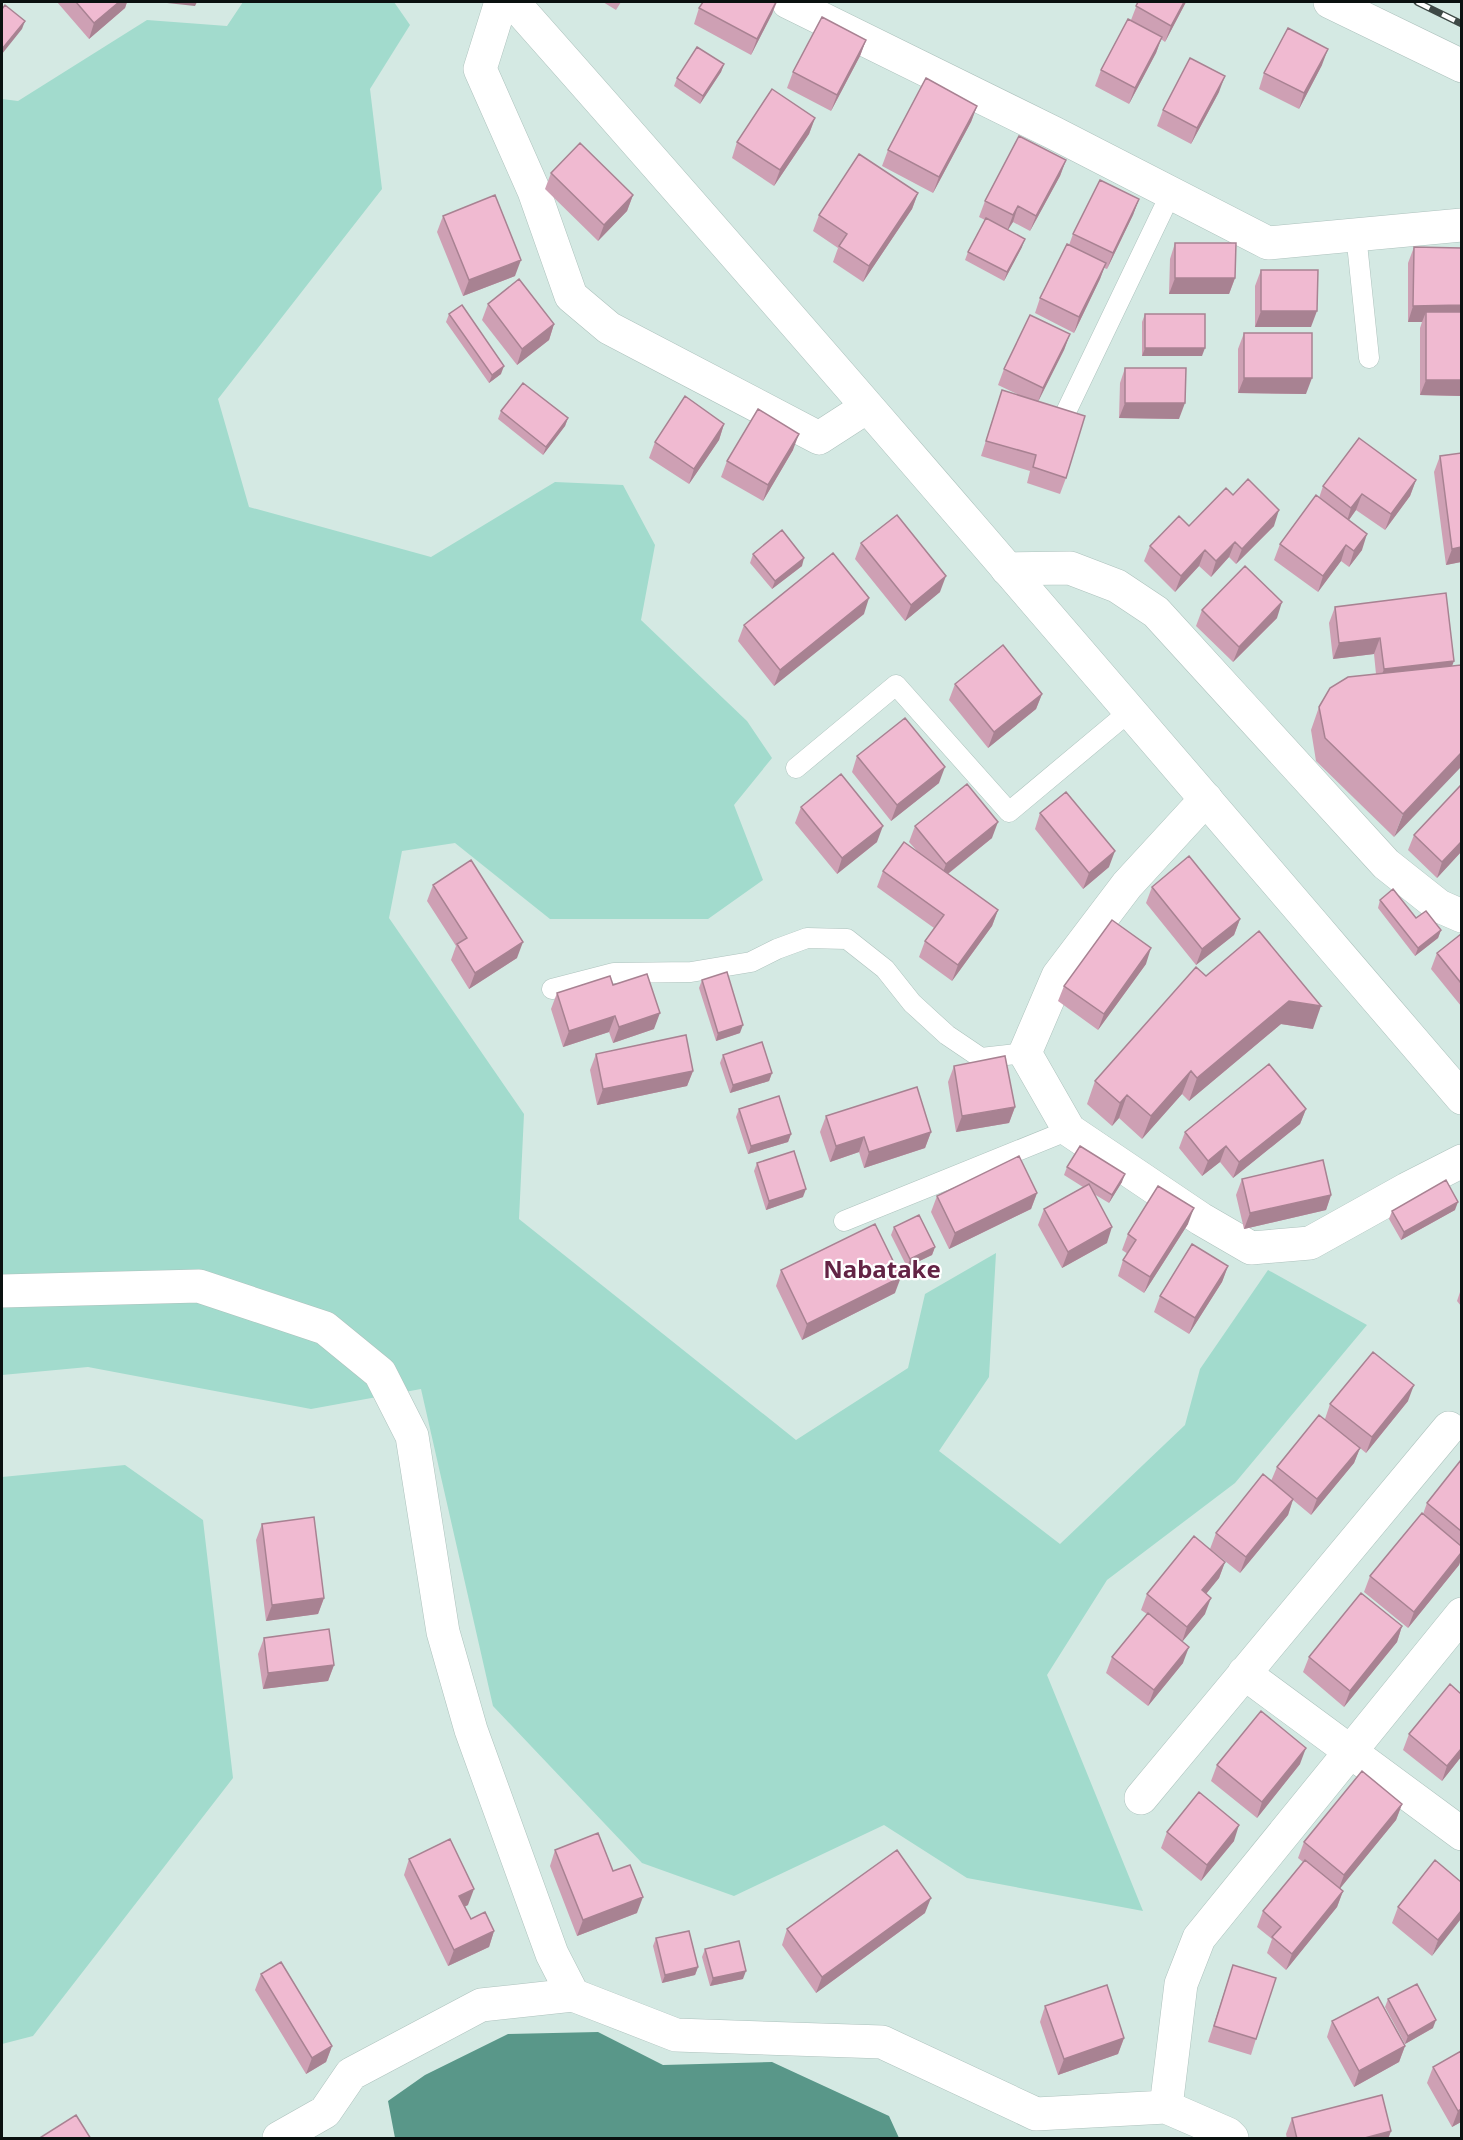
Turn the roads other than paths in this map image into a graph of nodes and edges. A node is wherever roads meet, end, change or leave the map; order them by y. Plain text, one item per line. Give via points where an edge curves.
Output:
1 (501, 2) edge
2 (513, 2) edge
3 (788, 2) edge
4 (1330, 2) edge
5 (1461, 66) edge
6 (1171, 193) junction
7 (1461, 225) edge
8 (1356, 234) junction
9 (1369, 358) dead end
10 (867, 407) junction
11 (1065, 414) edge
12 (1007, 568) junction
13 (1130, 711) junction
14 (796, 768) dead end
15 (1206, 799) junction
16 (1461, 916) edge
17 (552, 989) dead end
18 (1024, 1053) junction
19 (1461, 1098) edge
20 (1069, 1130) junction
21 (1461, 1161) edge
22 (844, 1221) dead end
23 (2, 1291) edge
24 (1449, 1428) dead end
25 (1461, 1614) edge
26 (1244, 1673) junction
27 (1350, 1751) junction
28 (1141, 1798) dead end
29 (1461, 1834) edge
30 (573, 1995) junction
31 (1166, 2107) junction
32 (1034, 2126) edge
33 (279, 2139) edge
34 (1232, 2139) edge

1 - 10 street via 480,69 534,191 571,296 609,328 819,438
2 - 10 street
3 - 6 street
4 - 5 street
6 - 8 street via 1268,243
6 - 11 lane
7 - 8 street
8 - 9 lane
10 - 12 street
12 - 13 street
12 - 16 street via 1070,568 1117,586 1156,612 1386,864 1439,906
13 - 14 lane via 1009,812 896,685
13 - 15 street
15 - 18 street via 1127,885 1059,976
15 - 19 street
17 - 18 lane via 614,973 691,972 751,962 807,938 847,939 885,969 912,1003 947,1035 981,1058
18 - 20 street
20 - 21 street via 1251,1248 1310,1243
20 - 22 lane
23 - 30 street via 199,1286 325,1328 380,1373 412,1436 443,1632 471,1730 552,1954
24 - 26 street
25 - 27 street
26 - 27 street
26 - 28 street
27 - 29 street
27 - 31 street via 1199,1938 1181,1984
30 - 32 street via 676,2035 882,2042
30 - 33 street via 481,2006 351,2074 325,2112
31 - 32 street
31 - 34 street

